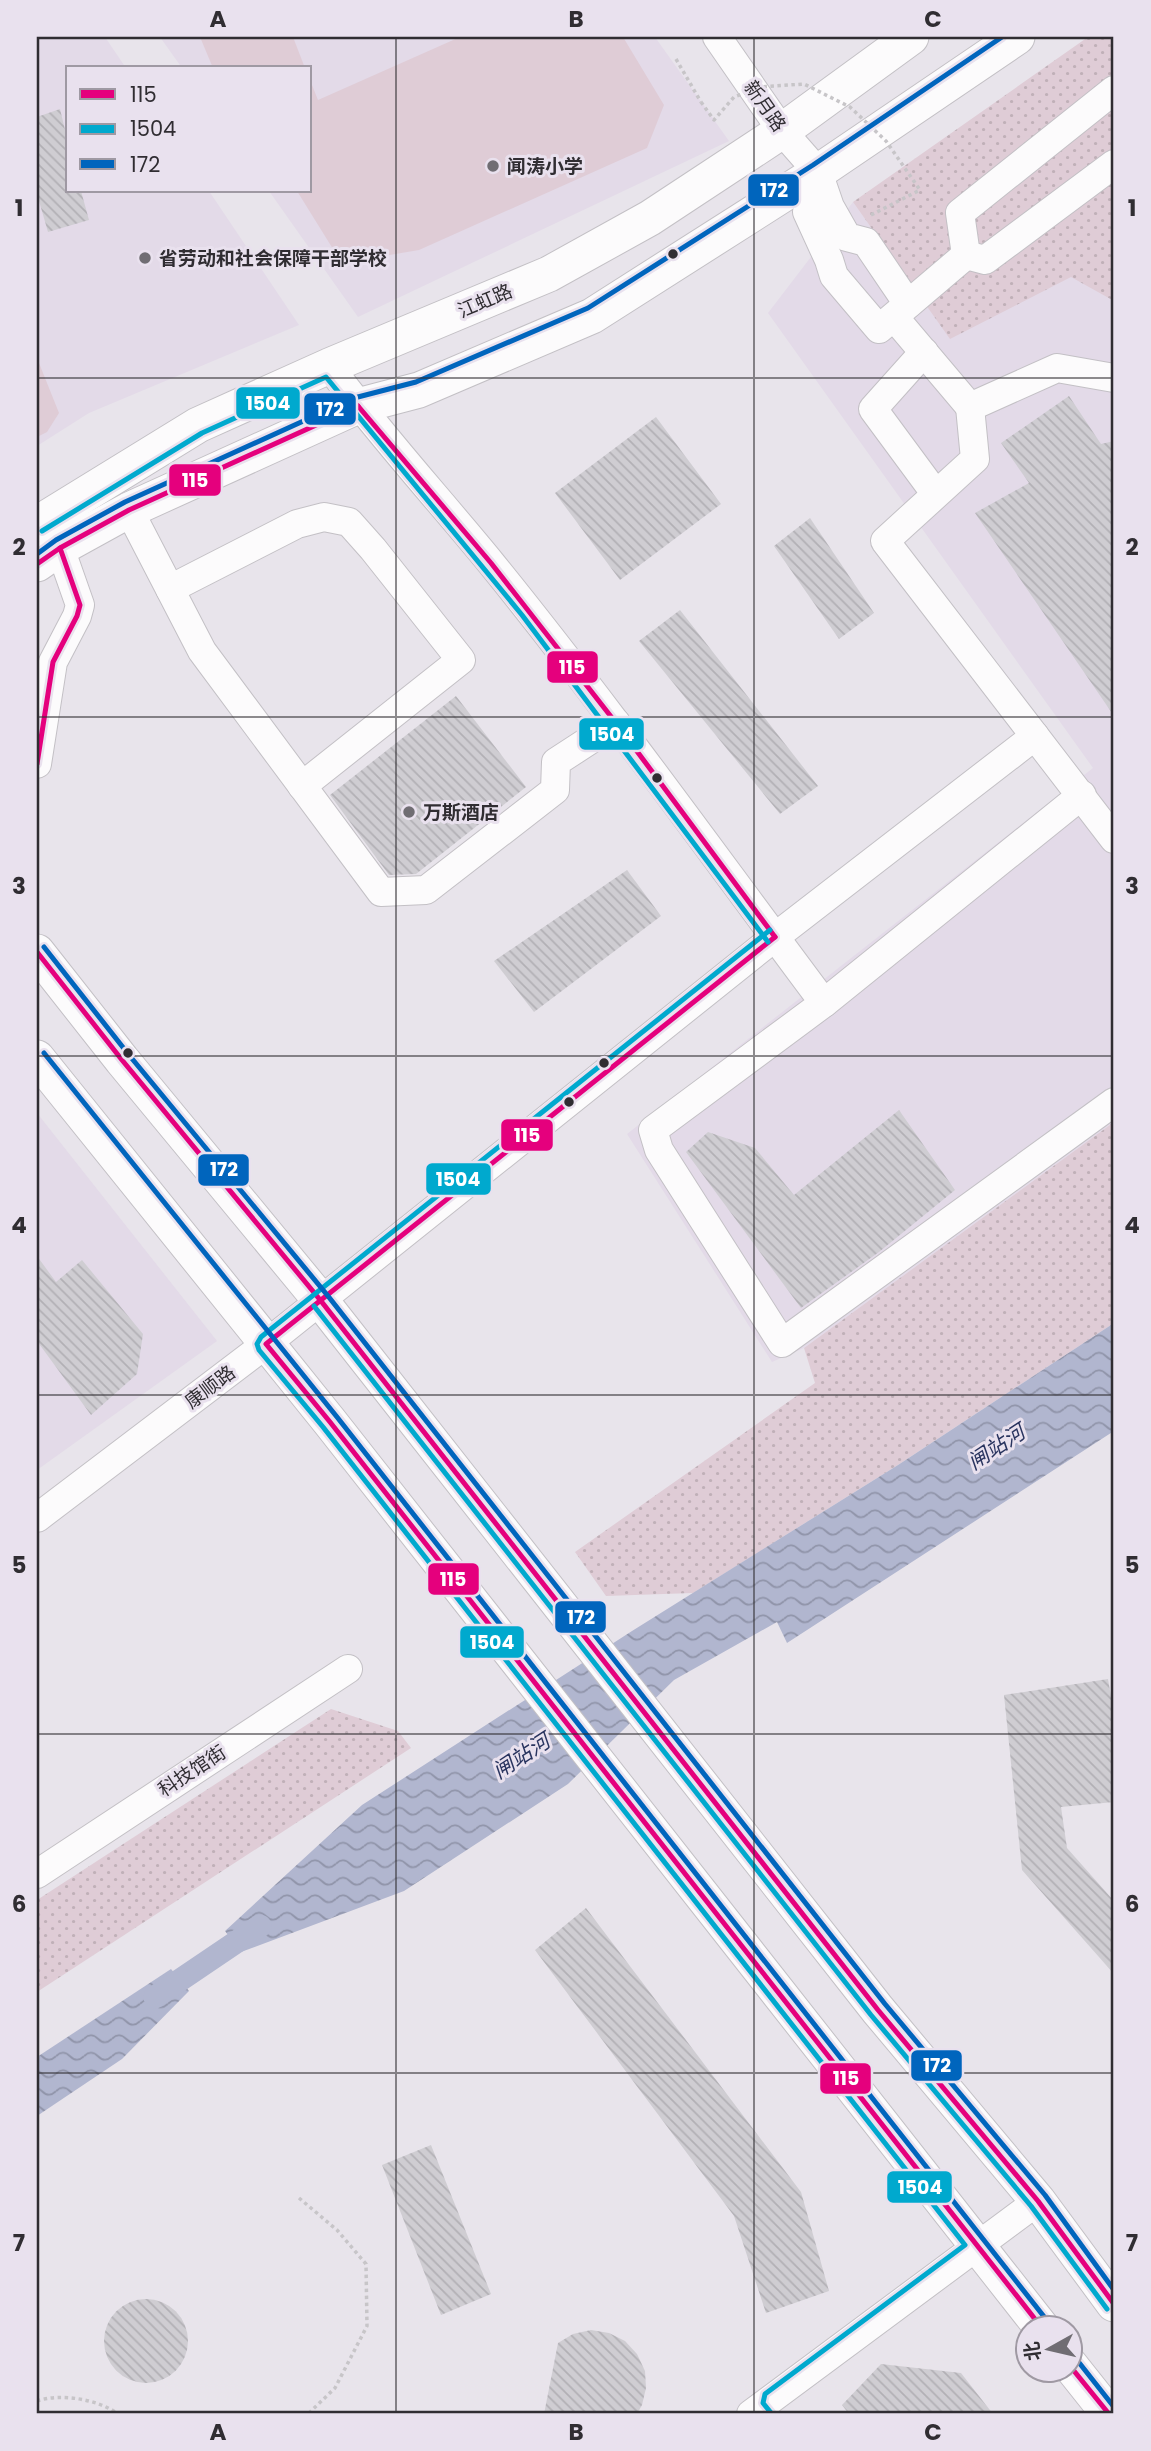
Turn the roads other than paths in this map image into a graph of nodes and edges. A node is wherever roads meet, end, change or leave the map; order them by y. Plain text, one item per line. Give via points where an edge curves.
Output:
1 (718, 37) edge
2 (911, 37) edge
3 (1017, 37) edge
4 (1114, 90) edge
5 (782, 131) junction
6 (1114, 164) edge
7 (818, 172) junction
8 (966, 255) junction
9 (894, 317) junction
10 (924, 352) junction
11 (329, 366) junction
12 (1114, 378) edge
13 (358, 406) junction
14 (970, 407) junction
15 (935, 493) junction
16 (129, 510) junction
17 (45, 545) edge
18 (170, 589) junction
19 (77, 616) junction
20 (37, 657) edge
21 (615, 723) junction
22 (1035, 736) junction
23 (37, 764) edge
24 (302, 786) junction
25 (1082, 795) junction
26 (1114, 839) edge
27 (775, 937) junction
28 (37, 952) edge
29 (824, 1003) junction
30 (37, 1058) edge
31 (1114, 1102) edge
32 (321, 1301) junction
33 (266, 1345) junction
34 (37, 1518) edge
35 (348, 1669) dead end
36 (37, 1874) edge
37 (1038, 2201) junction
38 (977, 2247) junction
39 (1114, 2304) edge
40 (1029, 2314) edge
41 (1084, 2383) edge
42 (768, 2409) edge
43 (1109, 2414) edge

1 - 5 street, 新月路
2 - 5 main road, 江虹路
3 - 7 main road
4 - 8 street via 960,212
5 - 7 street, 新月路
5 - 11 main road, 江虹路 via 650,218 549,274
6 - 8 street via 985,260
7 - 9 street via 847,237 866,242
7 - 9 street via 807,212 834,276
7 - 13 main road via 592,316 419,390
8 - 9 street
9 - 10 street
10 - 14 street
10 - 15 street via 873,409
11 - 13 street
11 - 17 main road, 江虹路 via 198,425
12 - 14 street via 1057,368
13 - 16 main road
13 - 21 street via 491,564
14 - 15 street via 975,458
15 - 22 street via 885,541
16 - 17 main road
16 - 18 street
17 - 19 street via 80,605
18 - 24 street via 202,651
18 - 24 street via 297,524 324,517 349,522 461,660
19 - 20 street
19 - 23 street via 53,663
21 - 24 street via 556,762 555,790 426,890 381,892
21 - 27 street
22 - 25 street
22 - 27 street, 康顺路
25 - 26 street
25 - 29 street
27 - 29 street
27 - 32 street, 康顺路
28 - 32 main road
29 - 31 street via 653,1130 659,1150 782,1343
30 - 33 main road
32 - 33 street, 康顺路
32 - 37 main road via 878,2010
33 - 34 street, 康顺路
33 - 38 main road
35 - 36 street, 科技馆街
37 - 38 street
37 - 39 main road
38 - 40 main road
38 - 42 street
41 - 43 main road

